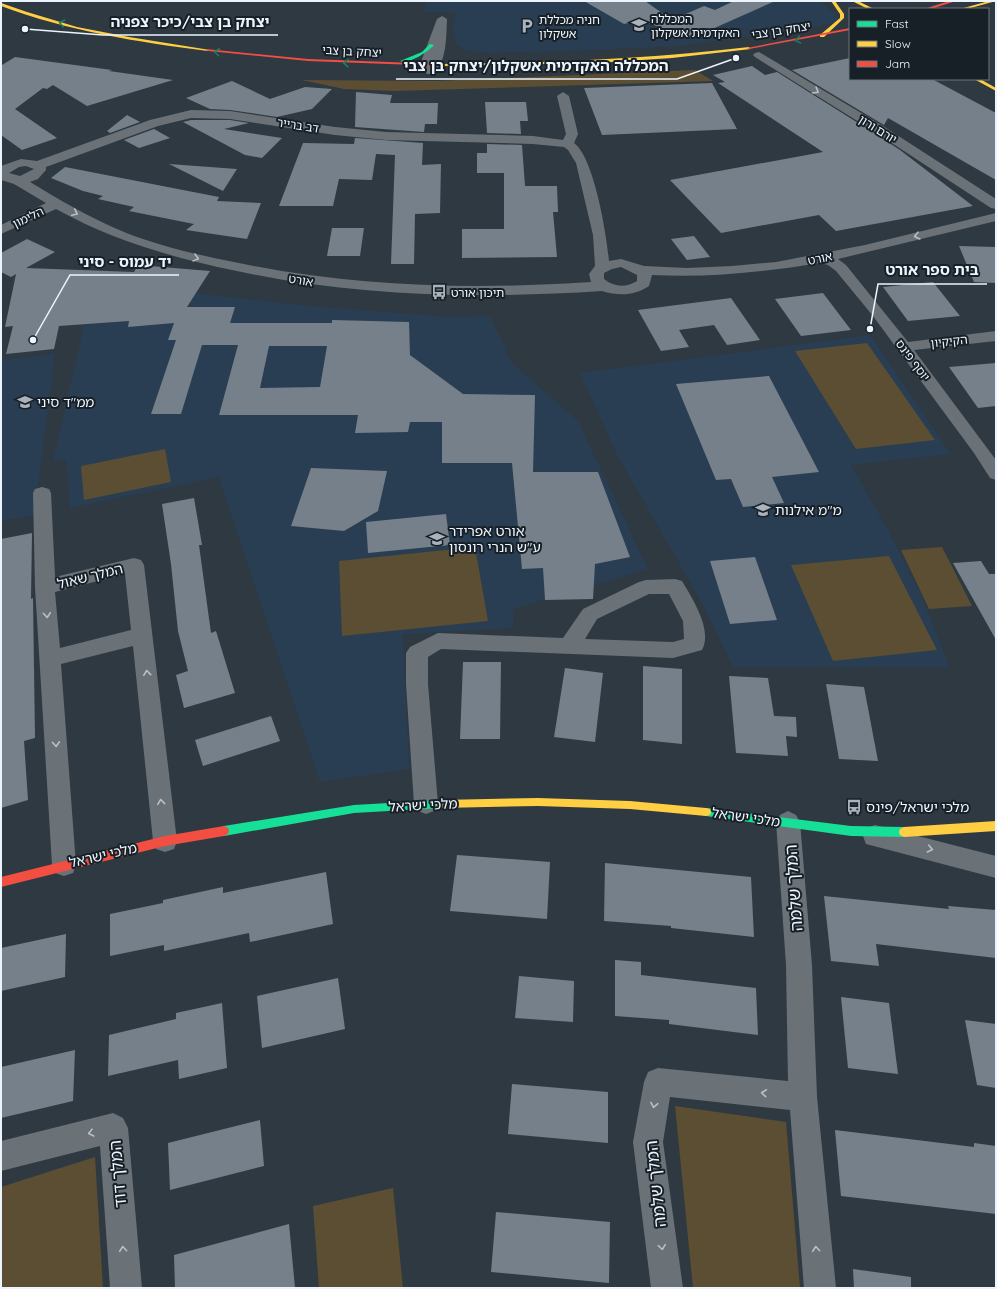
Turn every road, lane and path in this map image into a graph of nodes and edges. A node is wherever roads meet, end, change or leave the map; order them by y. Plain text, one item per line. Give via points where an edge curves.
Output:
1 (833, 1) edge
2 (837, 1) edge
3 (853, 1) edge
4 (954, 1) edge
5 (994, 1) edge
6 (1, 4) edge
7 (863, 8) edge
8 (870, 8) edge
9 (930, 8) edge
10 (966, 8) edge
11 (849, 9) edge
12 (17, 20) dead end
13 (442, 21) dead end
14 (849, 30) edge
15 (824, 42) junction
16 (436, 47) junction
17 (790, 50) dead end
18 (759, 55) junction
19 (213, 60) dead end
20 (378, 64) junction
21 (478, 65) junction
22 (277, 67) dead end
23 (432, 67) junction
24 (978, 80) edge
25 (996, 90) edge
26 (563, 96) dead end
27 (567, 144) junction
28 (1, 156) edge
29 (17, 164) junction
30 (38, 169) junction
31 (2, 172) edge
32 (17, 180) junction
33 (55, 204) junction
34 (996, 205) edge
35 (996, 217) edge
36 (996, 226) edge
37 (1, 230) edge
38 (600, 235) junction
39 (819, 258) junction
40 (838, 264) junction
41 (638, 272) junction
42 (601, 276) junction
43 (996, 336) edge
44 (903, 347) junction
45 (988, 449) edge
46 (996, 474) edge
47 (42, 493) dead end
48 (45, 587) junction
49 (143, 635) junction
50 (569, 646) junction
51 (50, 659) junction
52 (426, 804) junction
53 (788, 822) junction
54 (996, 826) edge
55 (851, 831) junction
56 (165, 841) junction
57 (64, 865) junction
58 (996, 867) edge
59 (1, 882) edge
60 (803, 1097) junction
61 (1, 1156) edge
62 (126, 1288) edge
63 (667, 1288) edge
64 (820, 1288) edge

1 - 15 street via 842,18
2 - 11 street
3 - 7 street
3 - 8 street
4 - 9 street
5 - 10 street
20 -> 6 street, יצחק בן צבי via 284,59 181,47 61,23
12 - 19 street via 111,43
13 - 16 street
14 - 15 street, יצחק בן צבי
15 -> 21 street, יצחק בן צבי via 758,46 639,59
16 - 20 street via 412,58
16 - 21 street via 454,59
16 - 23 street
17 - 18 street, יצחק בן צבי
18 - 23 street, יצחק בן צבי via 565,70
18 -> 34 street, יורם ורון
20 - 23 street, יצחק בן צבי
21 - 23 street, יצחק בן צבי
22 - 23 street, יצחק בן צבי
24 - 25 street
26 - 27 street via 572,134
27 - 30 street, דב ברייר via 386,136 230,115 191,114 154,123
27 - 38 street via 573,148 582,162
28 - 29 street
29 - 30 street via 29,163
29 - 31 street
30 - 32 street, דב ברייר via 30,177
30 - 42 street, אורט via 44,182 123,223 216,253 287,269 362,279 420,283 558,282
31 - 32 street, אורט via 6,178
32 - 33 street, אורט
33 - 37 street, הלימון
33 -> 42 street, אורט via 113,232 152,246 243,269 324,284 454,292 556,289
35 -> 39 street, אורט
36 - 40 street, אורט via 872,258
38 - 41 street
38 - 42 street
39 - 40 street
39 - 41 street, אורט via 769,268 721,272
40 - 41 street, אורט via 725,279
40 - 44 street, יוסף פינס
41 - 42 street via 614,264
41 - 42 street via 634,289 626,290 610,289
43 - 44 street, הקיקיון
44 - 45 street, יוסף פינס
45 - 46 street, יוסף פינס
47 - 48 street
48 - 49 street, המלך שאול via 134,565
48 -> 51 street, המלך שאול
49 - 51 street
56 -> 49 street, המלך שאול
50 - 50 street via 590,614 646,587 675,586 693,621 695,644 673,650
50 - 52 street via 438,641 417,653
51 -> 57 street, המלך שאול
52 - 53 street, מלכי ישראל via 538,802 630,805
52 - 56 street, מלכי ישראל via 354,810
53 - 55 street, מלכי ישראל
53 - 60 street, המלך שלמה via 798,965
54 - 55 street, מלכי ישראל via 900,832
55 -> 58 street, מלכי ישראל
56 - 57 street, מלכי ישראל
57 - 59 street, מלכי ישראל
60 -> 63 street, המלך שלמה via 658,1082 648,1142
64 -> 60 street, המלך שלמה
62 -> 61 street, המלך דוד via 113,1128

